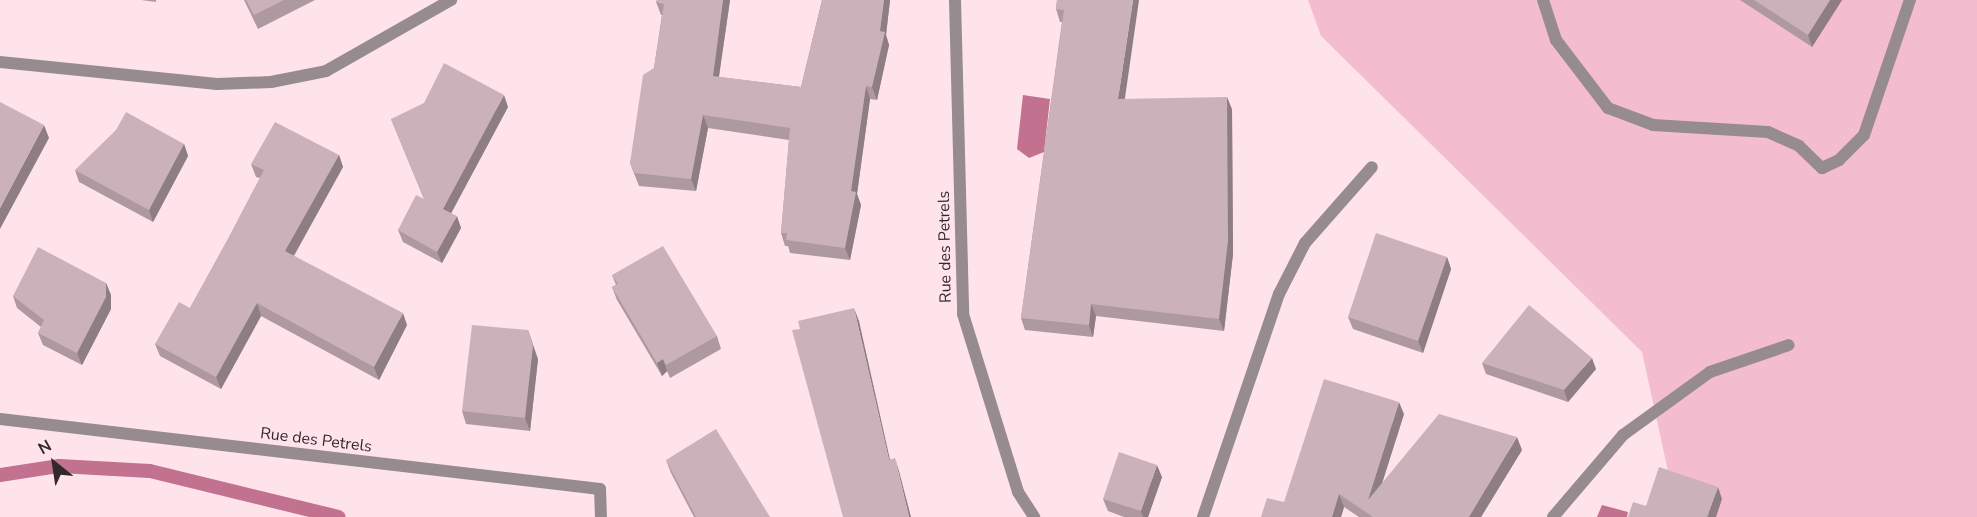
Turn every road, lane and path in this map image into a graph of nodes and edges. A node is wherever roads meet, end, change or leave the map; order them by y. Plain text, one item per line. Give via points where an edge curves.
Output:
1 (451, 0) edge
2 (955, 0) edge
3 (1543, 0) edge
4 (1910, 0) edge
5 (0, 62) edge
6 (1372, 167) dead end
7 (1789, 345) dead end
8 (0, 419) edge
9 (601, 517) edge
10 (1034, 517) edge
11 (1203, 517) edge
12 (1553, 517) edge

1 - 5 street via 326,71 271,82 217,84
2 - 10 street, Rue des Petrels via 963,314 1018,492
3 - 4 street via 1556,40 1608,108 1653,125 1768,132 1798,146 1822,168 1839,160 1864,135
6 - 11 street via 1305,243 1279,294
7 - 12 street via 1710,372 1623,435
8 - 9 street, Rue des Petrels via 600,489

